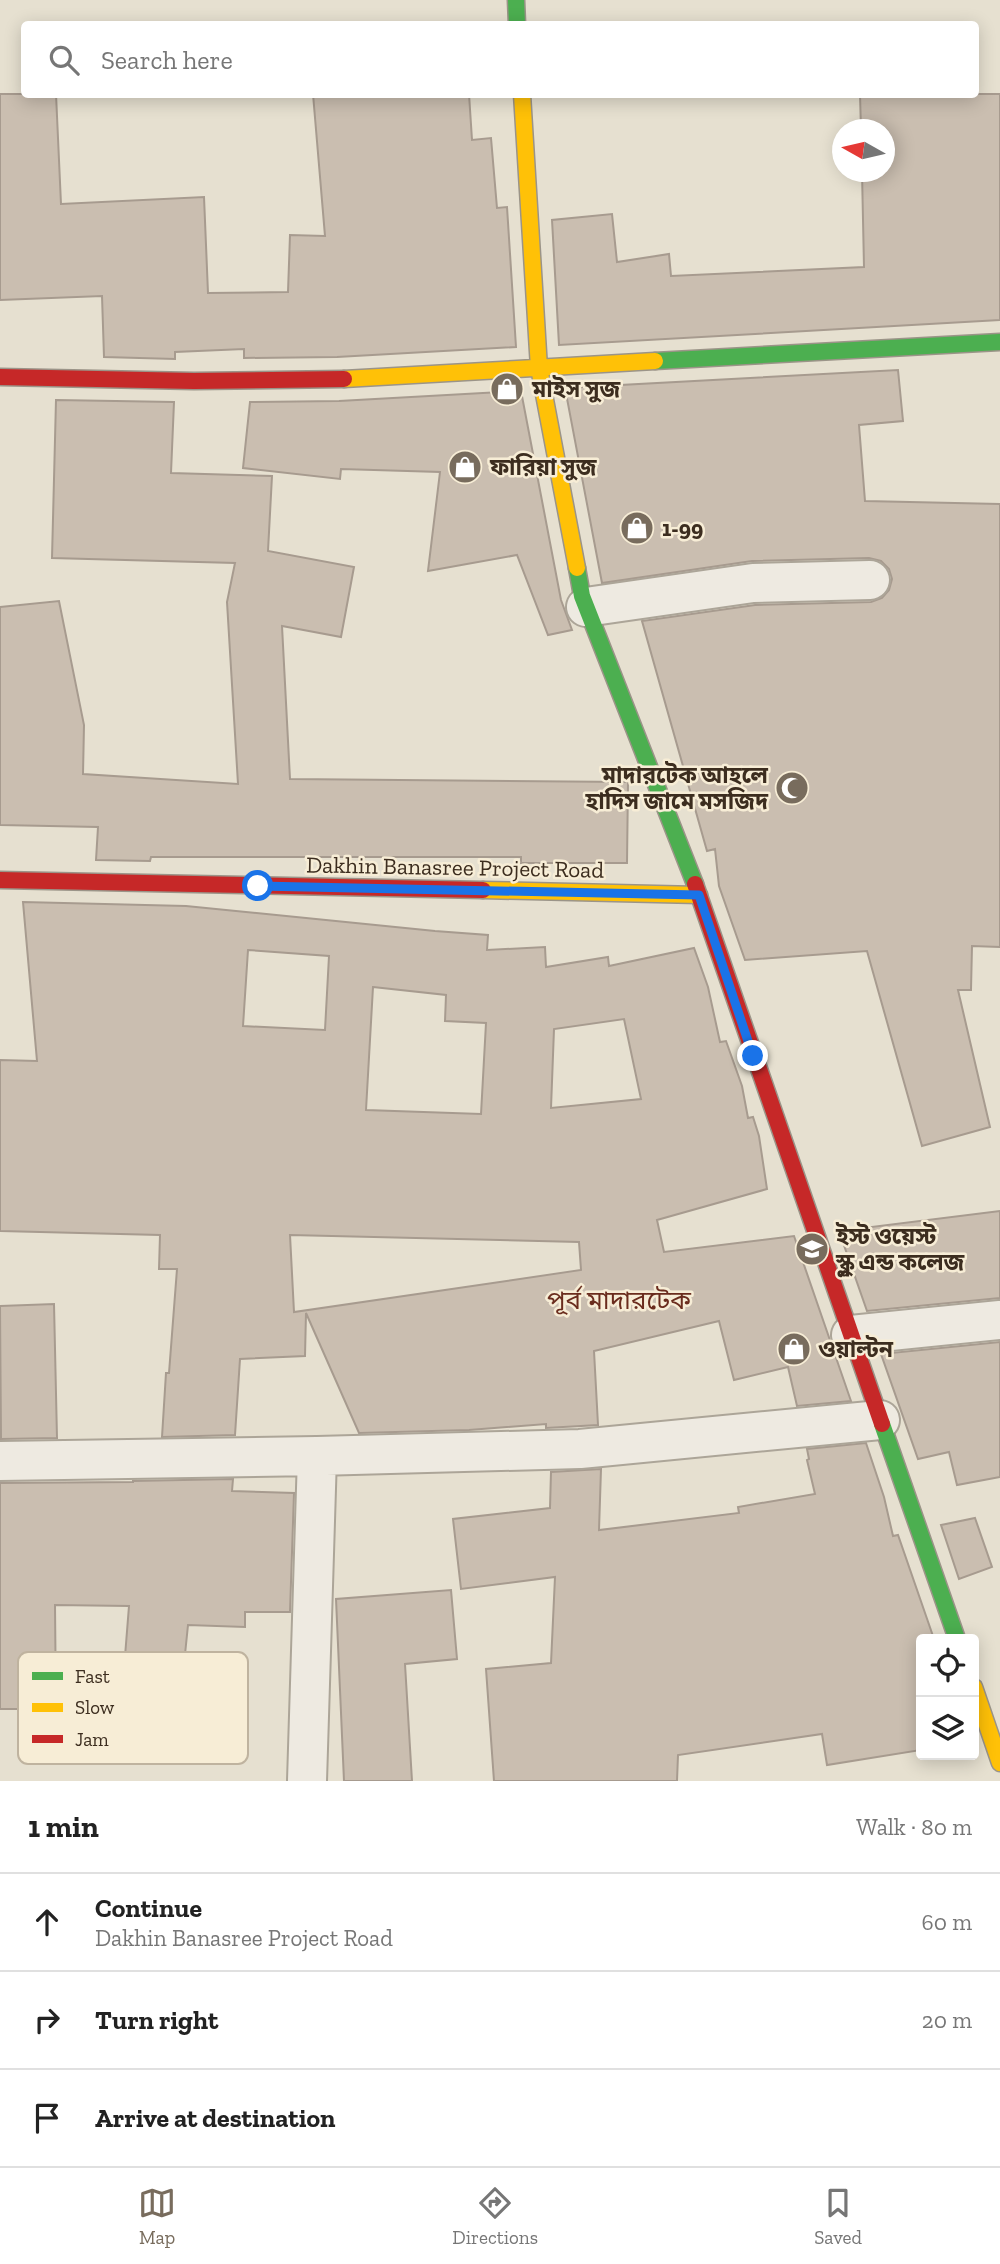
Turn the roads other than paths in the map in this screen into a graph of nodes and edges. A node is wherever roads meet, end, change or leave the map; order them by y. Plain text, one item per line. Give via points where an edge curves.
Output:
1 (516, 0) edge
2 (517, 21) edge
3 (522, 98) edge
4 (1000, 342) edge
5 (539, 368) junction
6 (0, 377) edge
7 (870, 580) dead end
8 (586, 607) junction
9 (0, 880) edge
10 (699, 895) junction
11 (1000, 1320) edge
12 (851, 1335) junction
13 (880, 1420) junction
14 (317, 1456) junction
15 (0, 1461) edge
16 (955, 1634) edge
17 (977, 1697) edge
18 (1000, 1763) edge
19 (307, 1781) edge

1 - 2 street
3 - 5 street
4 - 5 street
5 - 6 street via 256,381
5 - 8 street
7 - 8 street via 753,583
8 - 10 street
9 - 10 street, Dakhin Banasree Project Road
10 - 12 street
11 - 12 street
12 - 13 street
13 - 14 street via 580,1449
13 - 16 street
14 - 15 street
14 - 19 street
17 - 18 street

